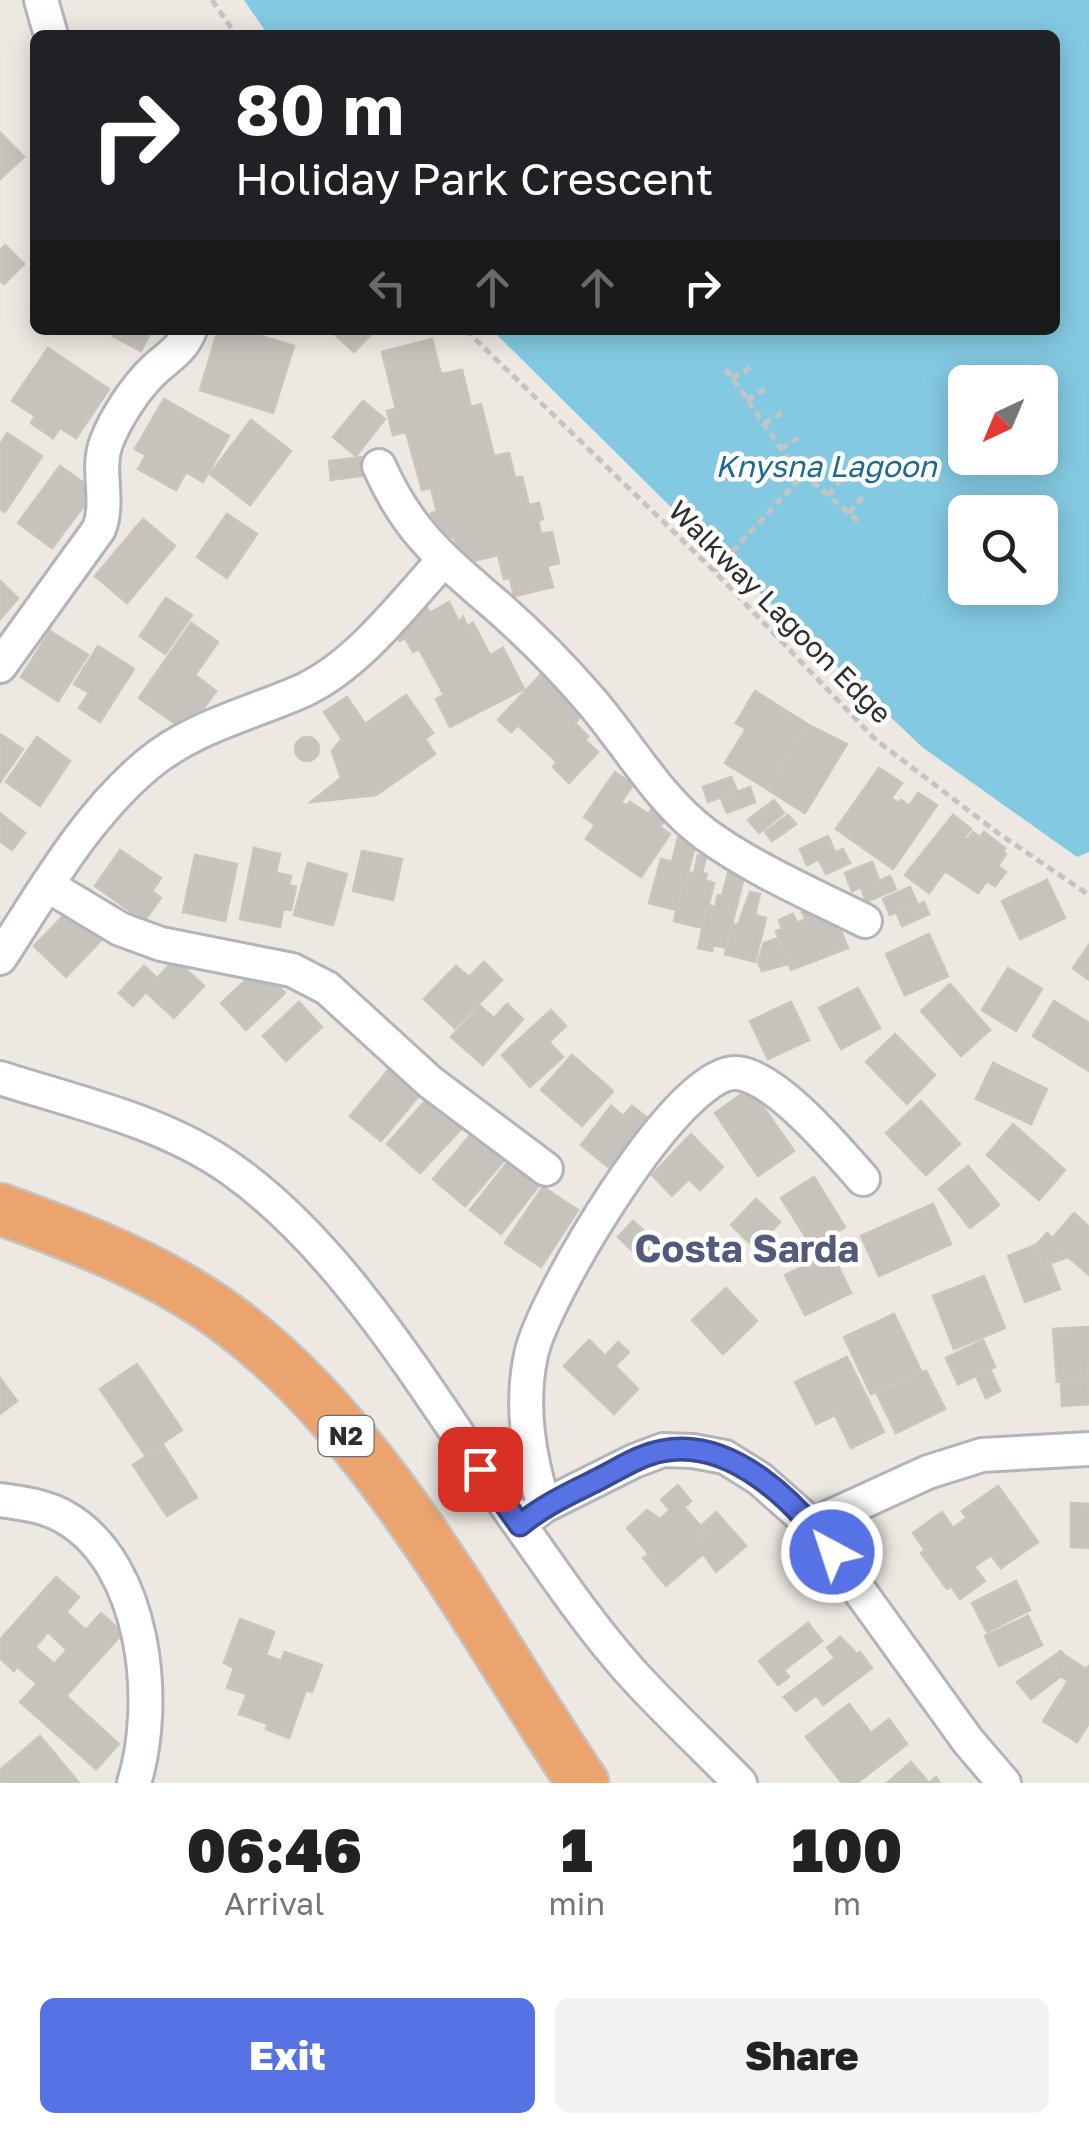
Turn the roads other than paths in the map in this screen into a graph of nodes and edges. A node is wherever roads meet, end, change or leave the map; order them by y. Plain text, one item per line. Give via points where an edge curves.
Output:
1 (41, 0) edge
2 (50, 30) edge
3 (188, 335) edge
4 (379, 466) dead end
5 (443, 561) junction
6 (0, 666) edge
7 (47, 885) junction
8 (865, 921) dead end
9 (0, 958) edge
10 (0, 1078) edge
11 (546, 1168) dead end
12 (863, 1179) dead end
13 (0, 1209) edge
14 (1089, 1449) edge
15 (0, 1500) edge
16 (532, 1516) junction
17 (812, 1525) junction
18 (134, 1783) edge
19 (582, 1783) edge
20 (740, 1783) edge
21 (1004, 1783) edge

1 - 2 street
3 - 6 street via 143,383 106,442 100,528
4 - 5 street via 394,500
5 - 7 street via 345,663 306,689 218,723 149,763 108,801
5 - 8 street via 540,647 703,832
7 - 9 street
7 - 11 street via 120,930 292,970 327,988 430,1082
10 - 16 street via 190,1143 276,1206
12 - 16 street via 810,1120 766,1085 730,1072 702,1085 605,1206 540,1322 526,1392
13 - 19 highway, N2 via 95,1243 175,1285 279,1362 406,1511
14 - 17 street via 982,1455
15 - 18 street via 66,1517 125,1586 146,1690 144,1751
16 - 17 street via 663,1450 725,1457
16 - 20 street via 628,1670
17 - 21 street

